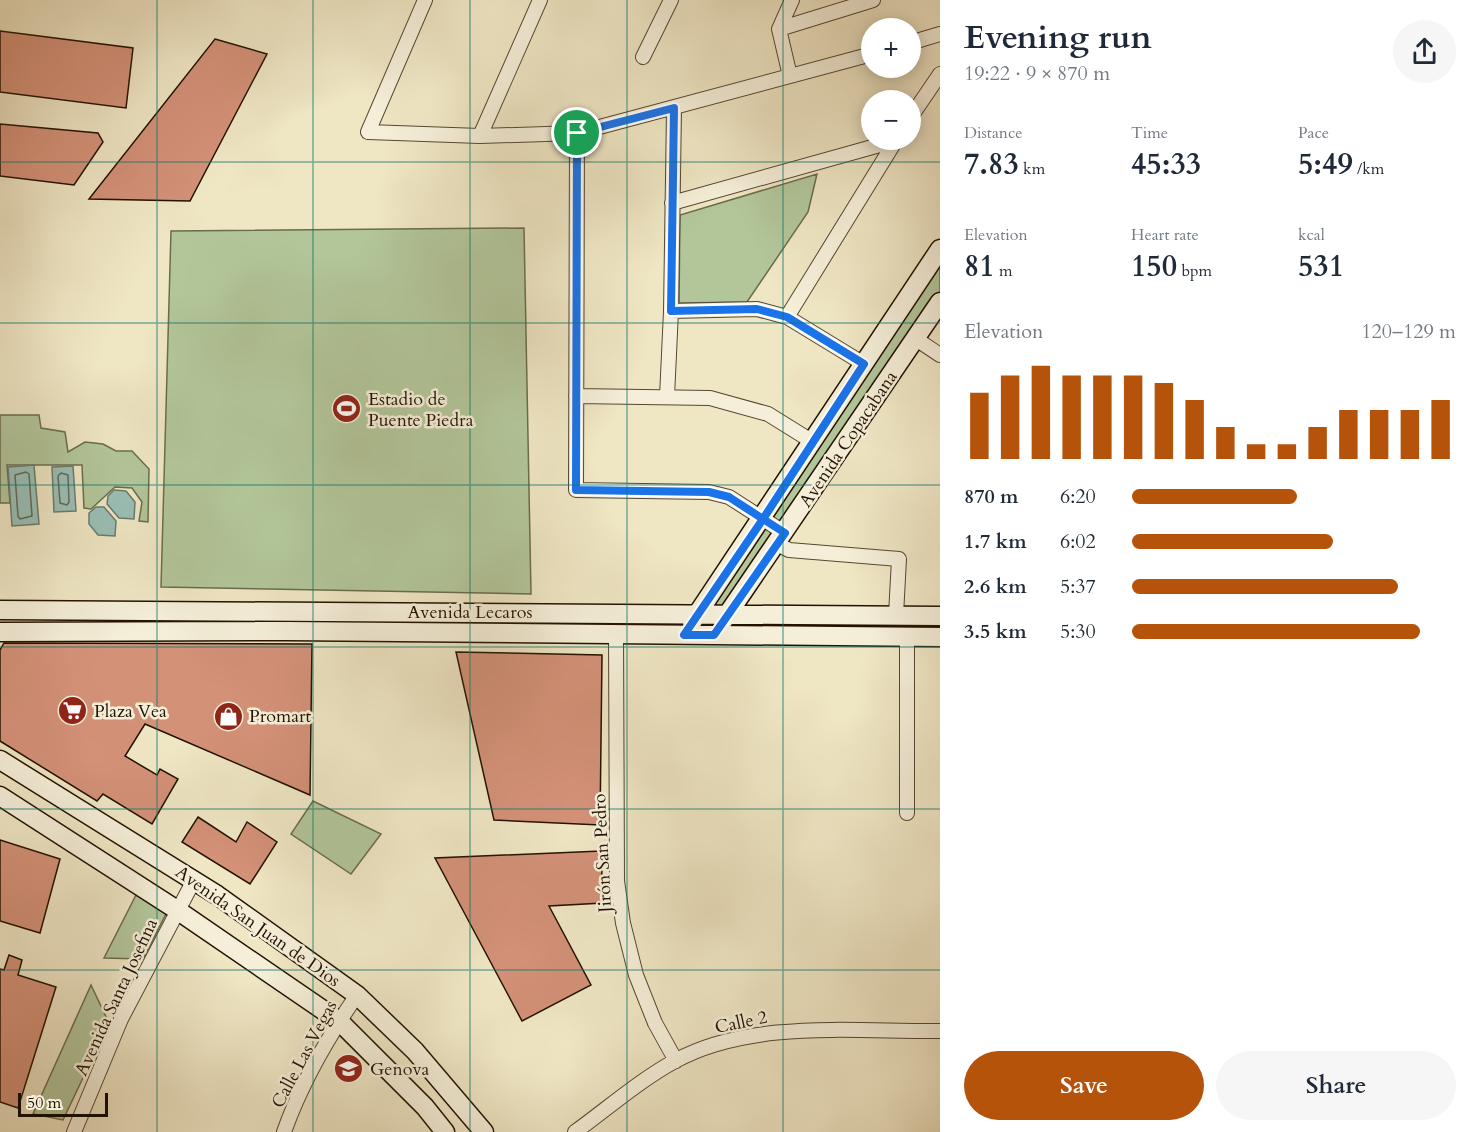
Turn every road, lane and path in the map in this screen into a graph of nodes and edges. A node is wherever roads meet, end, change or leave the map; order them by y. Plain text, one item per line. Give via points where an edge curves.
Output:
1 (425, 0) edge
2 (540, 0) edge
3 (671, 0) edge
4 (792, 0) edge
5 (873, 0) edge
6 (779, 29) junction
7 (940, 34) edge
8 (921, 40) edge
9 (643, 57) dead end
10 (861, 57) edge
11 (940, 74) edge
12 (790, 76) junction
13 (921, 102) edge
14 (674, 108) junction
15 (577, 133) junction
16 (480, 136) junction
17 (861, 150) edge
18 (889, 150) edge
19 (672, 203) junction
20 (940, 249) edge
21 (940, 302) edge
22 (671, 311) junction
23 (787, 317) junction
24 (916, 339) junction
25 (940, 355) edge
26 (864, 364) junction
27 (576, 396) junction
28 (667, 397) junction
29 (813, 442) junction
30 (763, 519) junction
31 (781, 538) junction
32 (0, 610) edge
33 (728, 614) junction
34 (696, 615) junction
35 (897, 615) junction
36 (940, 616) edge
37 (0, 632) edge
38 (615, 634) junction
39 (684, 635) junction
40 (714, 635) junction
41 (907, 637) junction
42 (940, 637) edge
43 (0, 760) edge
44 (0, 796) edge
45 (907, 813) dead end
46 (194, 880) junction
47 (177, 910) junction
48 (357, 995) junction
49 (339, 1021) junction
50 (940, 1031) edge
51 (676, 1061) junction
52 (74, 1132) edge
53 (284, 1132) edge
54 (445, 1132) edge
55 (484, 1132) edge
56 (575, 1132) edge

1 - 16 street via 368,132
2 - 16 street
3 - 9 street
4 - 6 street
5 - 6 street
6 - 12 street
7 - 8 street
10 - 12 street
11 - 13 street
12 - 14 street
14 - 15 street
14 - 19 street
15 - 16 street
15 - 27 street
17 - 19 street
18 - 23 street
19 - 22 street
20 - 26 main road
21 - 24 main road, Avenida Copacabana
22 - 23 street via 757,309
22 - 28 street
23 - 26 street
24 - 25 street
24 - 31 main road, Avenida Copacabana
26 - 29 main road
27 - 28 street
27 - 30 street via 576,490 709,492 729,497
28 - 29 street via 710,398 741,405 768,414
29 - 30 main road
30 - 31 street
30 - 34 main road
31 - 33 main road, Avenida Copacabana
31 - 35 street via 799,552 899,560
32 - 34 main road, Avenida Lecaros
33 - 34 main road, Avenida Lecaros
33 - 35 main road, Avenida Lecaros
33 - 40 main road, Avenida Copacabana
34 - 39 main road
35 - 36 main road, Avenida Lecaros
37 - 38 main road, Avenida Lecaros
38 - 39 main road, Avenida Lecaros
38 - 51 street, Jirón San Pedro via 617,881 636,975 655,1023
39 - 40 main road, Avenida Lecaros
40 - 41 main road, Avenida Lecaros
41 - 42 main road, Avenida Lecaros
41 - 45 street
43 - 46 main road, Avenida San Juan de Dios
44 - 47 main road, Avenida San Juan de Dios
46 - 47 street, Avenida Santa Josefina
46 - 48 main road, Avenida San Juan de Dios via 283,939
47 - 49 main road, Avenida San Juan de Dios
47 - 52 street, Avenida Santa Josefina via 121,1019
48 - 49 street, Calle Las Vegas
48 - 55 main road, Avenida San Juan de Dios via 415,1051
49 - 53 street, Calle Las Vegas
49 - 54 main road, Avenida San Juan de Dios
50 - 51 street, Calle 2 via 772,1033 723,1043
51 - 56 street, Calle 2

